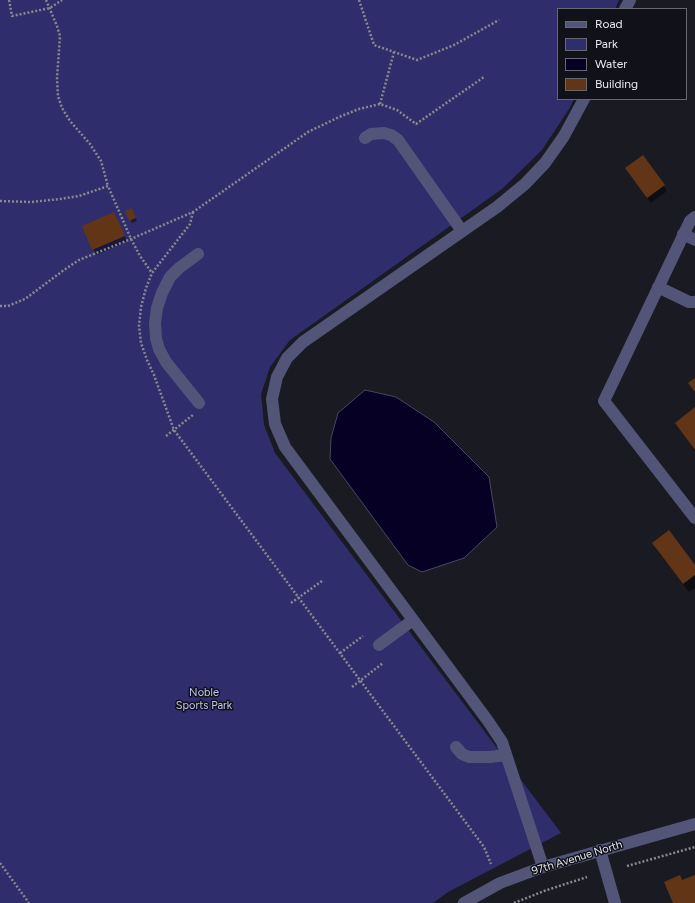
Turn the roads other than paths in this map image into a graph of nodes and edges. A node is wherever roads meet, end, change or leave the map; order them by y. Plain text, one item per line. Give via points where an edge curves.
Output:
1 (583, 100) edge
2 (365, 138) dead end
3 (695, 217) edge
4 (462, 231) junction
5 (683, 234) junction
6 (695, 240) edge
7 (198, 254) dead end
8 (658, 287) junction
9 (695, 302) edge
10 (198, 408) road end
11 (695, 518) edge
12 (413, 620) junction
13 (379, 645) dead end
14 (456, 747) dead end
15 (506, 755) junction
16 (695, 824) edge
17 (600, 850) junction
18 (543, 867) junction
19 (464, 903) edge
20 (615, 903) edge

1 - 4 street via 564,136 525,184
2 - 4 street via 371,134 384,133 398,140
3 - 5 street
4 - 12 street via 303,342 287,358 277,377 272,399 275,424 285,447
5 - 6 street
5 - 8 street
7 - 10 street via 170,277 157,308 155,323 159,349
8 - 9 street via 689,302
8 - 11 street via 604,401
12 - 13 street
12 - 15 street via 488,721 502,742
14 - 15 street via 469,757
15 - 18 street
16 - 17 street, 97th Avenue North
17 - 18 street, 97th Avenue North
17 - 20 street
18 - 19 street, 97th Avenue North via 500,883

